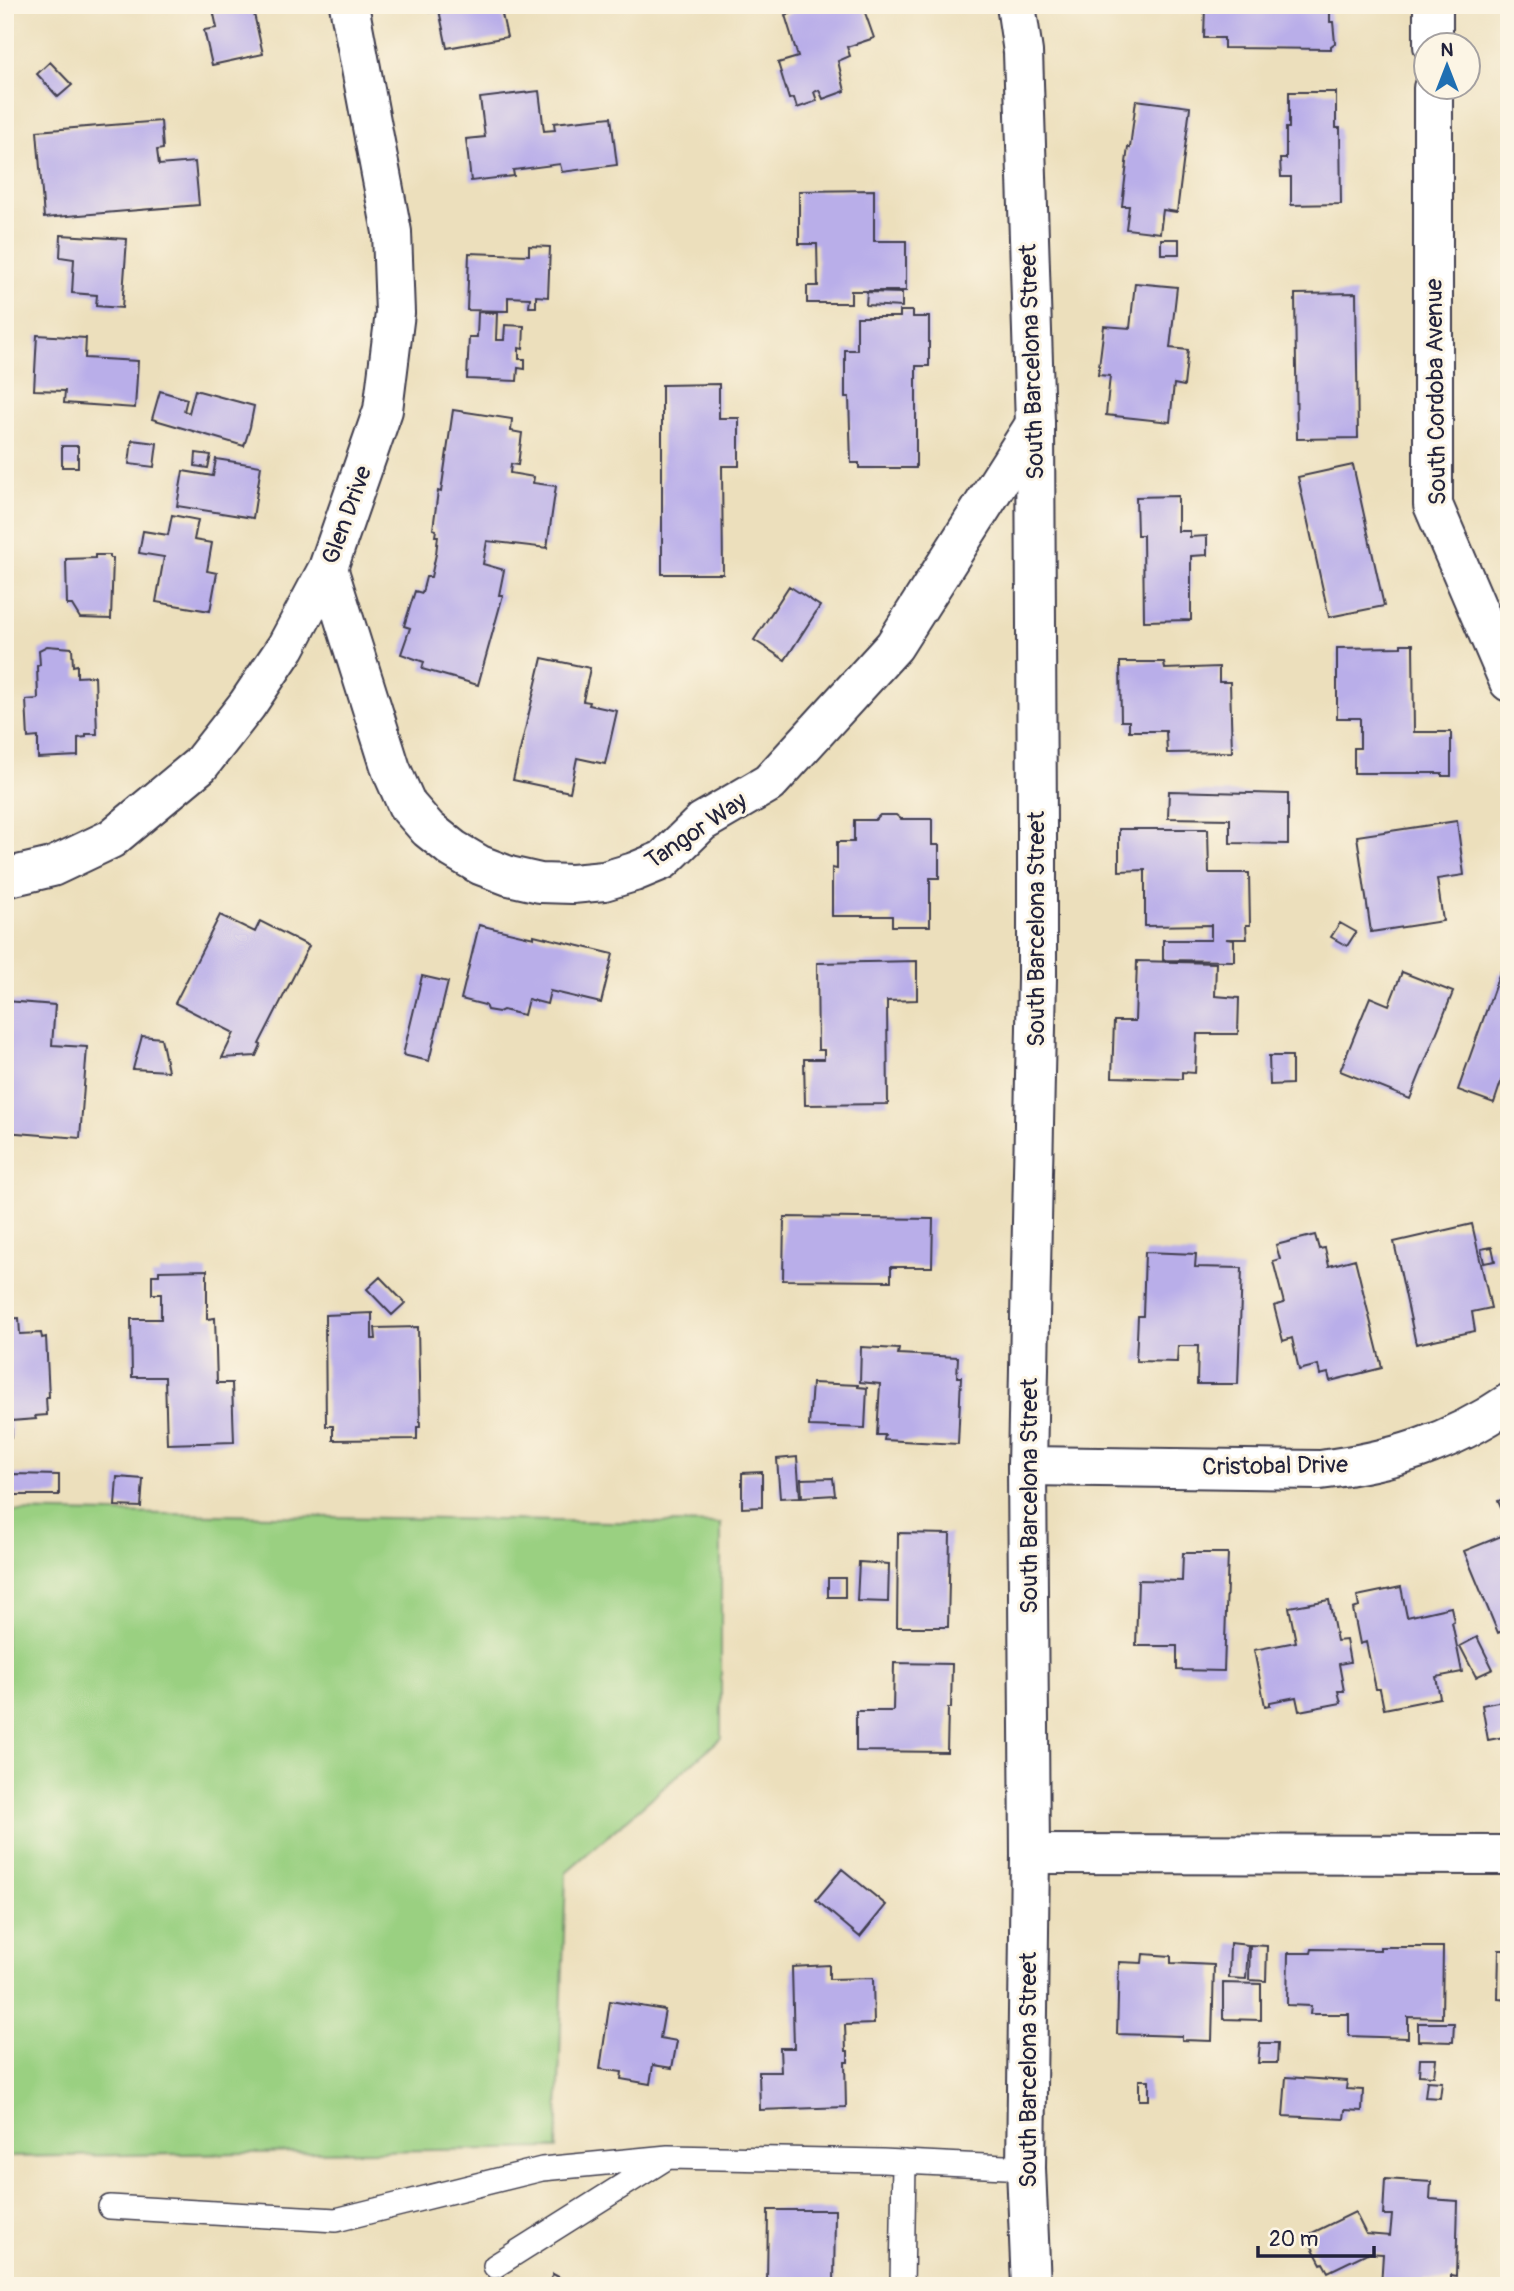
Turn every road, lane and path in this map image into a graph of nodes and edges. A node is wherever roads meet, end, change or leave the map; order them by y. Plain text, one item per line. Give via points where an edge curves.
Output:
1 (349, 5) edge
2 (1016, 5) edge
3 (1433, 5) edge
4 (1433, 32) edge
5 (1433, 102) edge
6 (1035, 424) junction
7 (328, 568) junction
8 (1509, 682) edge
9 (5, 878) edge
10 (1509, 1403) edge
11 (1027, 1466) junction
12 (1030, 1854) junction
13 (1509, 1855) edge
14 (668, 2157) junction
15 (904, 2162) junction
16 (1026, 2168) junction
17 (110, 2207) dead end
18 (495, 2266) dead end
19 (902, 2286) edge
20 (1031, 2286) edge

1 - 7 street, Glen Drive via 392,232 395,313 383,410
2 - 6 street, South Barcelona Street via 1023,52
3 - 4 street
5 - 8 street, South Cordoba Avenue via 1433,505
6 - 7 street, Tangor Way via 894,646 769,783 702,822 663,860 604,881 551,883 509,876 480,865 428,829 407,805 391,769
6 - 11 street, South Barcelona Street via 1037,978
7 - 9 street, Glen Drive via 286,647 200,765 111,839 52,867
10 - 11 street, Cristobal Drive via 1479,1423 1409,1452 1320,1470
11 - 12 street, South Barcelona Street
12 - 13 street
12 - 16 street, South Barcelona Street
14 - 15 lane
14 - 17 lane via 542,2169 336,2220
14 - 18 lane
15 - 16 lane
15 - 19 lane
16 - 20 street, South Barcelona Street

